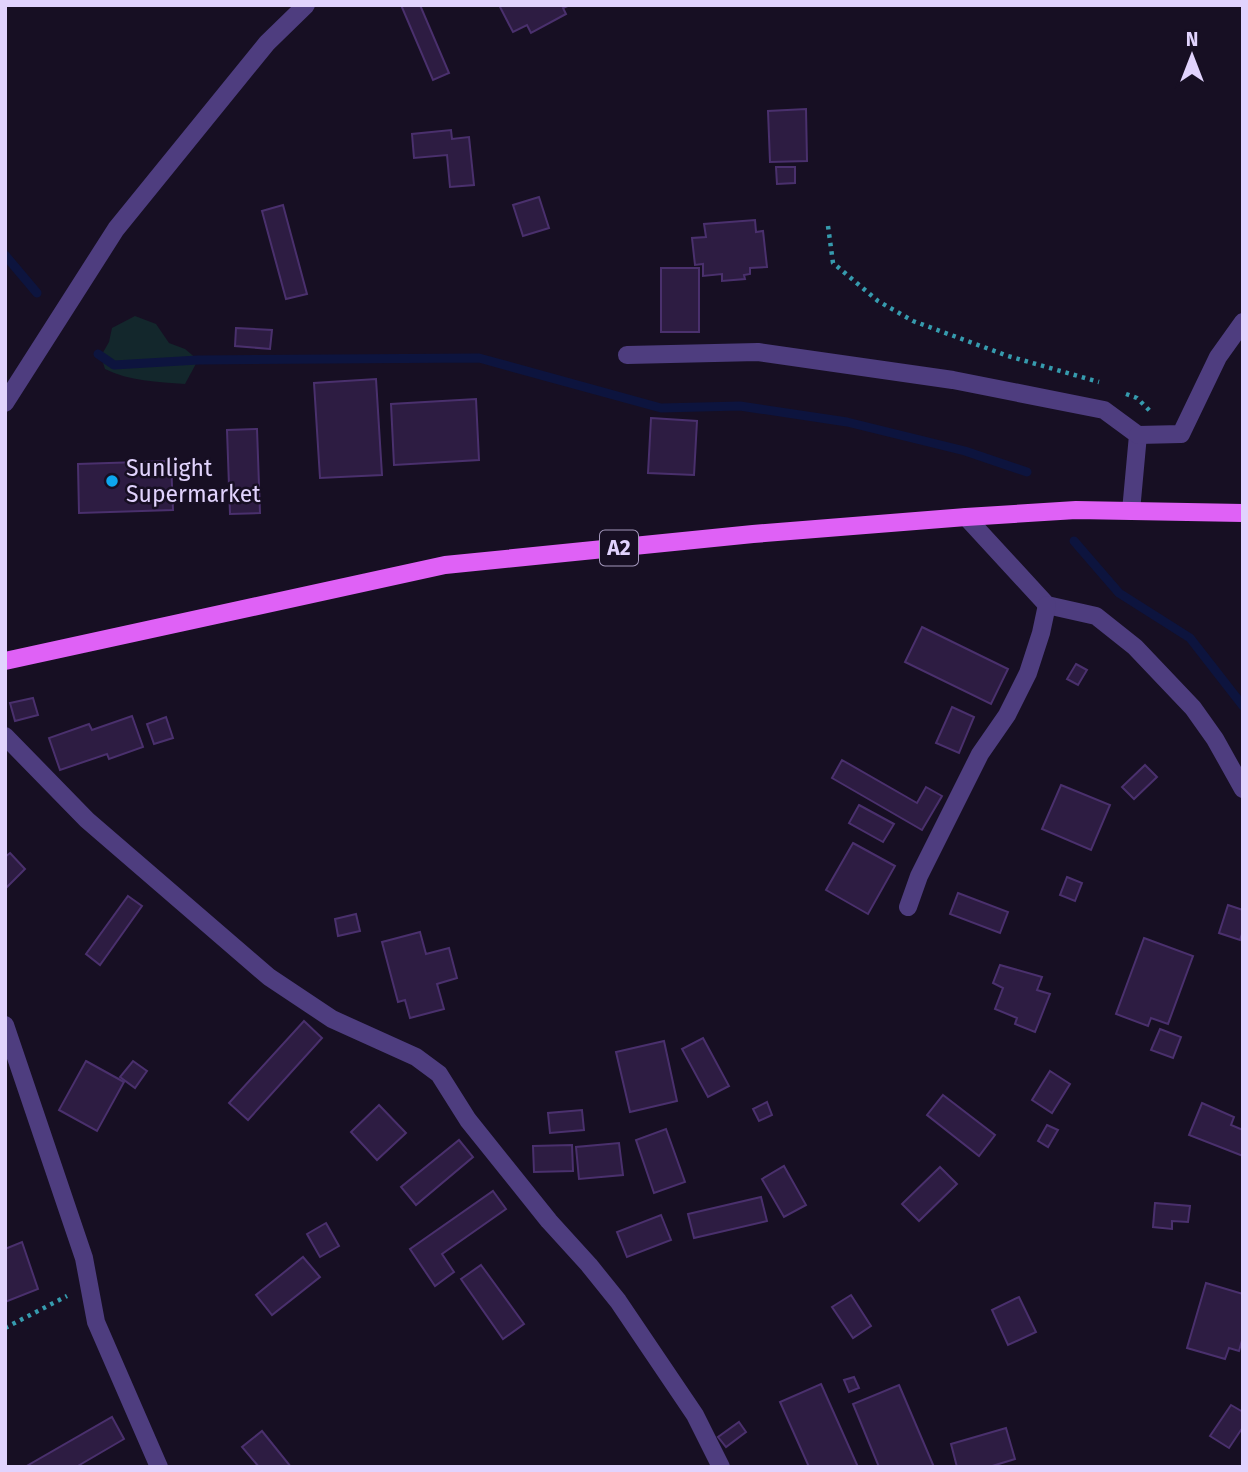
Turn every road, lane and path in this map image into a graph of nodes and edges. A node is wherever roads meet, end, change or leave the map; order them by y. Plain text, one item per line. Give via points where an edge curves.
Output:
1 (306, 5) edge
2 (828, 226) dead end
3 (1243, 322) edge
4 (627, 355) dead end
5 (1111, 387) dead end
6 (1124, 393) dead end
7 (5, 403) edge
8 (1138, 435) junction
9 (1160, 435) junction
10 (1131, 511) junction
11 (1243, 513) edge
12 (966, 517) junction
13 (1047, 604) junction
14 (5, 661) edge
15 (5, 736) edge
16 (14, 756) edge
17 (1243, 789) edge
18 (908, 907) dead end
19 (5, 1025) edge
20 (89, 1284) junction
21 (5, 1328) edge
22 (159, 1467) edge
23 (721, 1467) edge

1 - 7 street via 267,43 117,229
2 - 5 path via 833,263 878,301 913,321
3 - 9 street via 1217,357 1181,434
4 - 8 street via 758,352 953,380 1104,410
6 - 9 path via 1137,398 1162,422
8 - 9 street
8 - 10 street
10 - 11 main road, A2
10 - 12 main road, A2
12 - 13 street
12 - 14 main road, A2 via 445,565
13 - 17 street via 1096,616 1135,647 1193,708
13 - 18 street via 1028,673 980,754
15 - 16 street
16 - 23 street via 269,977 332,1019 416,1057 439,1074 468,1120 618,1301 695,1415
19 - 20 street
20 - 21 path
20 - 22 street via 96,1322

